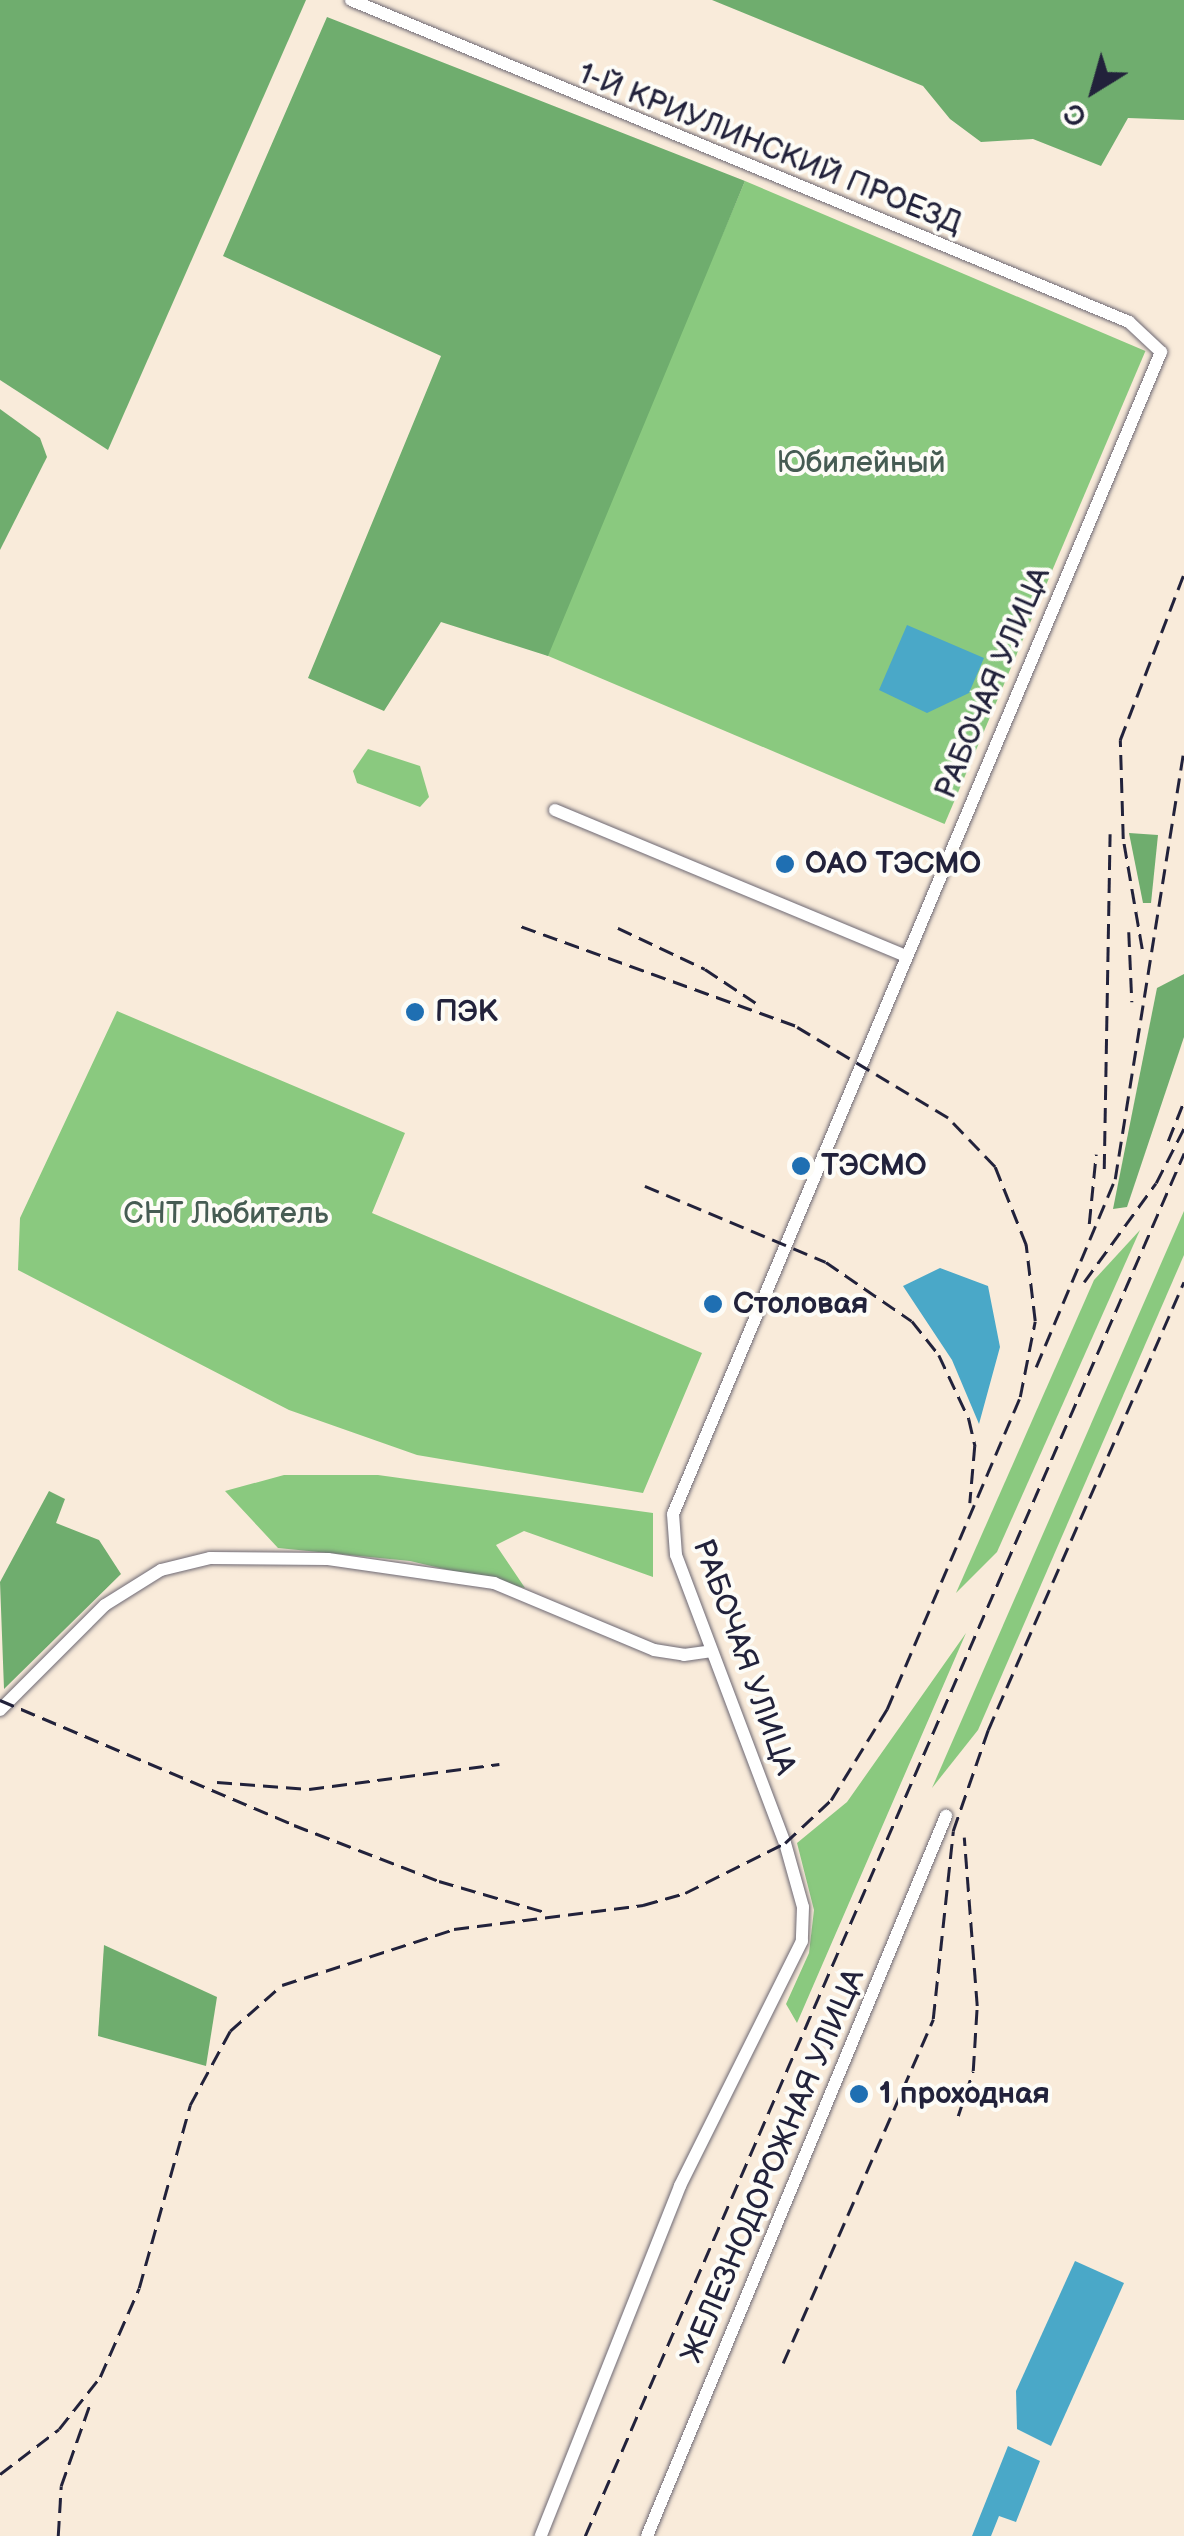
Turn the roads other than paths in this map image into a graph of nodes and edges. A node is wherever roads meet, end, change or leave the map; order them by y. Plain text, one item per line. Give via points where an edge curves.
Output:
1 (351, 0) edge
2 (1162, 352) joint
3 (555, 810) dead end
4 (904, 955) junction
5 (712, 1651) junction
6 (0, 1710) edge
7 (946, 1816) dead end
8 (541, 2536) edge
9 (647, 2536) edge

1 - 2 street, 1-Й КРИУЛИНСКИЙ ПРОЕЗД via 1128,322
2 - 4 street, РАБОЧАЯ УЛИЦА
3 - 4 street
4 - 5 street, РАБОЧАЯ УЛИЦА via 673,1514 676,1555
5 - 6 street via 654,1650 494,1583 328,1559 210,1558 162,1570 105,1605
5 - 8 street, РАБОЧАЯ УЛИЦА via 785,1843 802,1908 802,1941 680,2186
7 - 9 street, ЖЕЛЕЗНОДОРОЖНАЯ УЛИЦА

